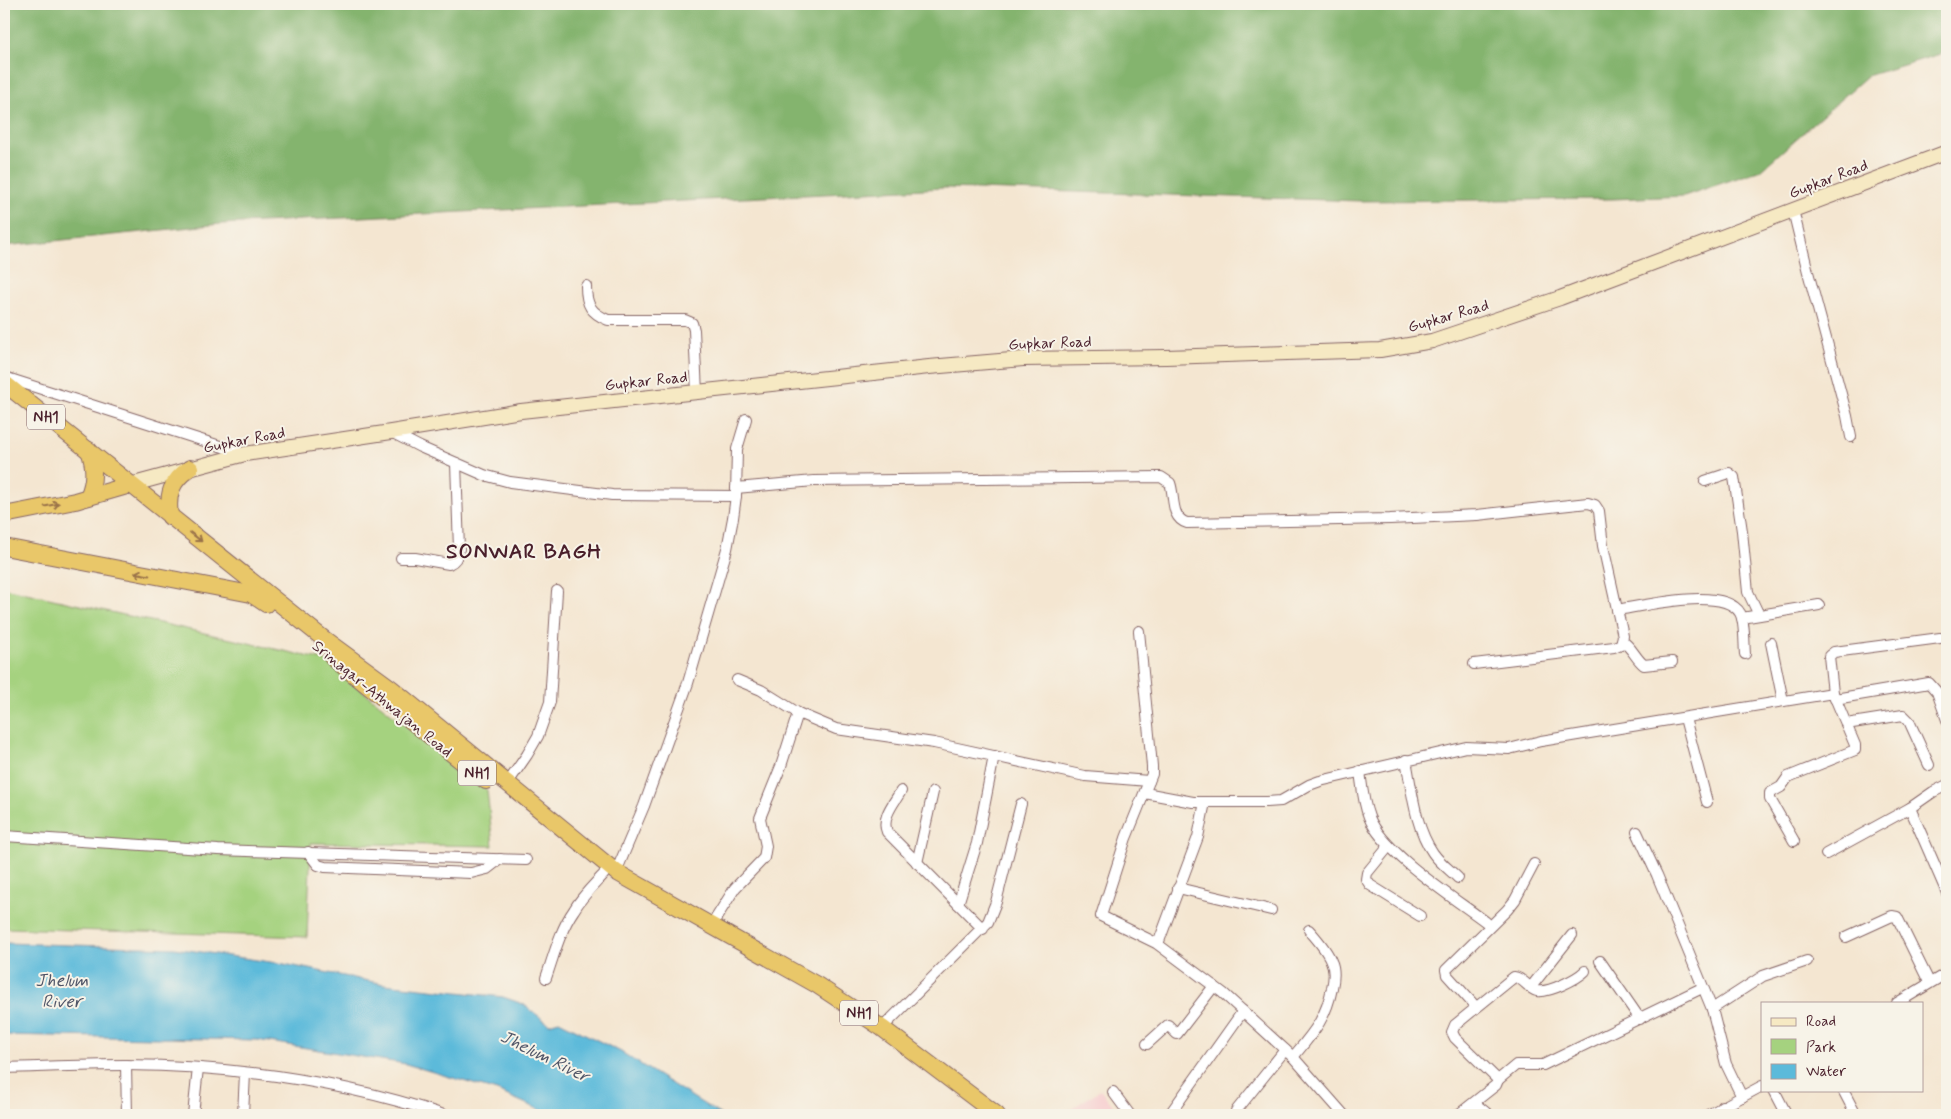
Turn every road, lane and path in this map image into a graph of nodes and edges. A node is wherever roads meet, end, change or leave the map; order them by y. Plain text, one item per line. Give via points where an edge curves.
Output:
1 (1947, 152) edge
2 (1793, 210) junction
3 (586, 286) dead end
4 (4, 377) edge
5 (4, 383) edge
6 (697, 393) junction
7 (746, 419) dead end
8 (391, 432) junction
9 (1852, 437) dead end
10 (89, 450) junction
11 (244, 454) junction
12 (456, 463) junction
13 (190, 468) junction
14 (1706, 481) dead end
15 (130, 485) junction
16 (736, 492) junction
17 (88, 497) junction
18 (4, 515) edge
19 (170, 517) junction
20 (4, 547) edge
21 (400, 558) dead end
22 (557, 591) dead end
23 (260, 593) junction
24 (1819, 605) dead end
25 (280, 610) junction
26 (1617, 610) junction
27 (1758, 615) junction
28 (1742, 618) junction
29 (1139, 631) dead end
30 (1940, 638) dead end
31 (1622, 641) junction
32 (1771, 642) dead end
33 (1745, 654) dead end
34 (1672, 662) dead end
35 (1474, 664) dead end
36 (737, 680) dead end
37 (1834, 696) junction
38 (1783, 701) junction
39 (798, 713) junction
40 (1685, 718) junction
41 (1947, 720) edge
42 (1846, 724) junction
43 (994, 756) junction
44 (1406, 760) junction
45 (1929, 765) dead end
46 (1360, 771) junction
47 (1149, 782) junction
48 (507, 784) junction
49 (1947, 785) edge
50 (901, 791) dead end
51 (933, 792) dead end
52 (1145, 794) junction
53 (1205, 802) junction
54 (1707, 802) dead end
55 (1021, 804) dead end
56 (1910, 808) junction
57 (1637, 832) dead end
58 (4, 836) edge
59 (1794, 841) dead end
60 (1389, 846) junction
61 (308, 852) junction
62 (1826, 854) dead end
63 (500, 859) junction
64 (526, 860) dead end
65 (917, 863) junction
66 (1534, 864) dead end
67 (610, 873) junction
68 (1458, 878) dead end
69 (1178, 888) junction
70 (1947, 893) edge
71 (958, 904) junction
72 (1271, 910) dead end
73 (1420, 916) dead end
74 (1486, 922) dead end
75 (711, 926) junction
76 (983, 929) junction
77 (1309, 930) dead end
78 (1572, 935) dead end
79 (1846, 936) dead end
80 (1158, 944) junction
81 (1600, 961) dead end
82 (1807, 961) dead end
83 (1585, 971) dead end
84 (1947, 973) edge
85 (546, 978) dead end
86 (1929, 982) junction
87 (1214, 986) junction
88 (1531, 987) junction
89 (1702, 988) junction
90 (1899, 1002) edge
91 (1476, 1007) junction
92 (1712, 1009) junction
93 (1243, 1011) junction
94 (1640, 1019) junction
95 (882, 1028) junction
96 (1147, 1044) dead end
97 (1285, 1050) junction
98 (1294, 1057) junction
99 (126, 1065) junction
100 (4, 1068) edge
101 (198, 1068) junction
102 (245, 1072) junction
103 (1498, 1080) junction
104 (1761, 1087) edge
105 (1113, 1092) dead end
106 (1775, 1092) edge
107 (1844, 1092) edge
108 (1742, 1097) junction
109 (1474, 1103) junction
110 (1172, 1110) dead end
111 (1236, 1111) dead end
112 (1724, 1111) edge
113 (1338, 1113) edge
114 (127, 1115) edge
115 (193, 1115) edge
116 (243, 1115) edge
117 (444, 1115) edge
118 (997, 1115) edge
119 (1130, 1115) edge
120 (1458, 1115) edge
121 (1489, 1115) edge
122 (1708, 1115) edge
123 (1787, 1115) edge
124 (1856, 1115) edge

1 - 2 main road, Gupkar Road
2 - 6 main road, Gupkar Road via 1551,301 1432,341 1380,350 1023,359
2 - 9 street
3 - 6 street via 590,310 608,320 685,320 692,323
4 - 11 street
5 - 10 highway, NH1
6 - 8 main road, Gupkar Road via 521,410
7 - 16 street via 737,449
8 - 11 main road, Gupkar Road
8 - 12 street
10 - 15 highway, NH1
10 - 17 highway via 93,484
11 - 13 main road, Gupkar Road
12 - 16 street via 510,482 572,491 646,497
12 - 21 street via 458,556 449,564
13 - 15 main road, Gupkar Road
13 - 19 highway via 180,475 170,493
14 - 27 street via 1730,473 1734,477 1748,592
15 - 17 highway
15 - 19 highway, NH1
16 - 26 street via 814,481 1161,477 1170,483 1177,517 1187,522 1476,515 1593,503 1599,511
16 - 67 street via 728,542 688,683 644,806
18 -> 17 highway
19 -> 23 highway, NH1
23 -> 20 highway via 251,594
22 - 48 street via 550,702 538,736
23 - 25 highway, Srinagar-Athwajan Road / NH1
24 - 27 street
25 - 48 highway, Srinagar-Athwajan Road / NH1 via 391,688
25 - 67 highway, Srinagar-Athwajan Road / NH1 via 388,703
26 - 28 street via 1675,601 1709,600 1733,606
26 - 31 street
27 - 28 street
28 - 33 street
29 - 47 street via 1152,766
30 - 37 street via 1834,652 1828,662
31 - 34 street via 1630,646 1644,665
31 - 35 street via 1614,647
32 - 38 street
36 - 39 street via 761,690
37 - 38 street
37 - 41 street via 1928,683 1937,692
37 - 42 street
38 - 40 street
39 - 43 street via 836,729 934,743
39 - 75 street via 760,818 767,852 735,888
40 - 44 street via 1509,749 1466,746
40 - 54 street
42 - 45 street via 1903,715 1909,721
42 - 59 street via 1855,745 1854,752 1788,778 1770,793 1770,799
43 - 47 street via 1085,776
43 - 71 street via 978,844
44 - 46 street
44 - 68 street via 1424,836 1433,853
46 - 53 street via 1309,784 1280,801
46 - 60 street via 1369,817 1379,836
47 - 52 street
48 - 67 highway, Srinagar-Athwajan Road / NH1
49 - 56 street
50 - 65 street via 885,826
51 - 65 street
52 - 53 street
52 - 80 street via 1126,838 1100,916
53 - 69 street via 1198,837
55 - 76 street via 996,902
56 - 62 street
56 - 70 street
57 - 89 street
58 - 61 street via 218,850
60 - 73 street via 1366,879 1370,885
60 - 74 street
61 - 63 street
61 - 63 street via 318,865 325,867 471,873 487,869
63 - 64 street
65 - 71 street
66 - 91 street via 1507,910 1446,970
67 - 75 highway, Srinagar-Athwajan Road / NH1
67 - 85 street via 588,891 574,910 563,929
69 - 72 street
69 - 80 street
71 - 76 street
75 - 95 highway, Srinagar-Athwajan Road / NH1 via 791,969
76 - 95 street
77 - 98 street via 1329,956 1333,982 1327,1011
78 - 88 street
79 - 86 street via 1897,916
80 - 87 street
81 - 94 street
82 - 92 street via 1763,976
83 - 88 street via 1575,979 1545,990 1537,991
84 - 86 street
86 - 90 street
87 - 93 street
87 - 96 street via 1177,1034 1168,1025
88 - 91 street via 1514,977
89 - 92 street
89 - 94 street
91 - 103 street via 1454,1025 1453,1035
92 - 108 street via 1726,1064
93 - 97 street
93 - 110 street
94 - 103 street via 1543,1065 1516,1065
95 - 118 highway, Srinagar-Athwajan Road / NH1
97 - 98 street
97 - 111 street
98 - 113 street
99 - 100 street
99 - 101 street
99 - 114 street
101 - 102 street
101 - 115 street
102 - 116 street
102 - 117 street via 370,1094
103 - 109 street
104 - 108 street
105 - 119 street
106 - 123 street
107 - 124 street
108 - 112 street
109 - 120 street
109 - 121 street
112 - 122 street

